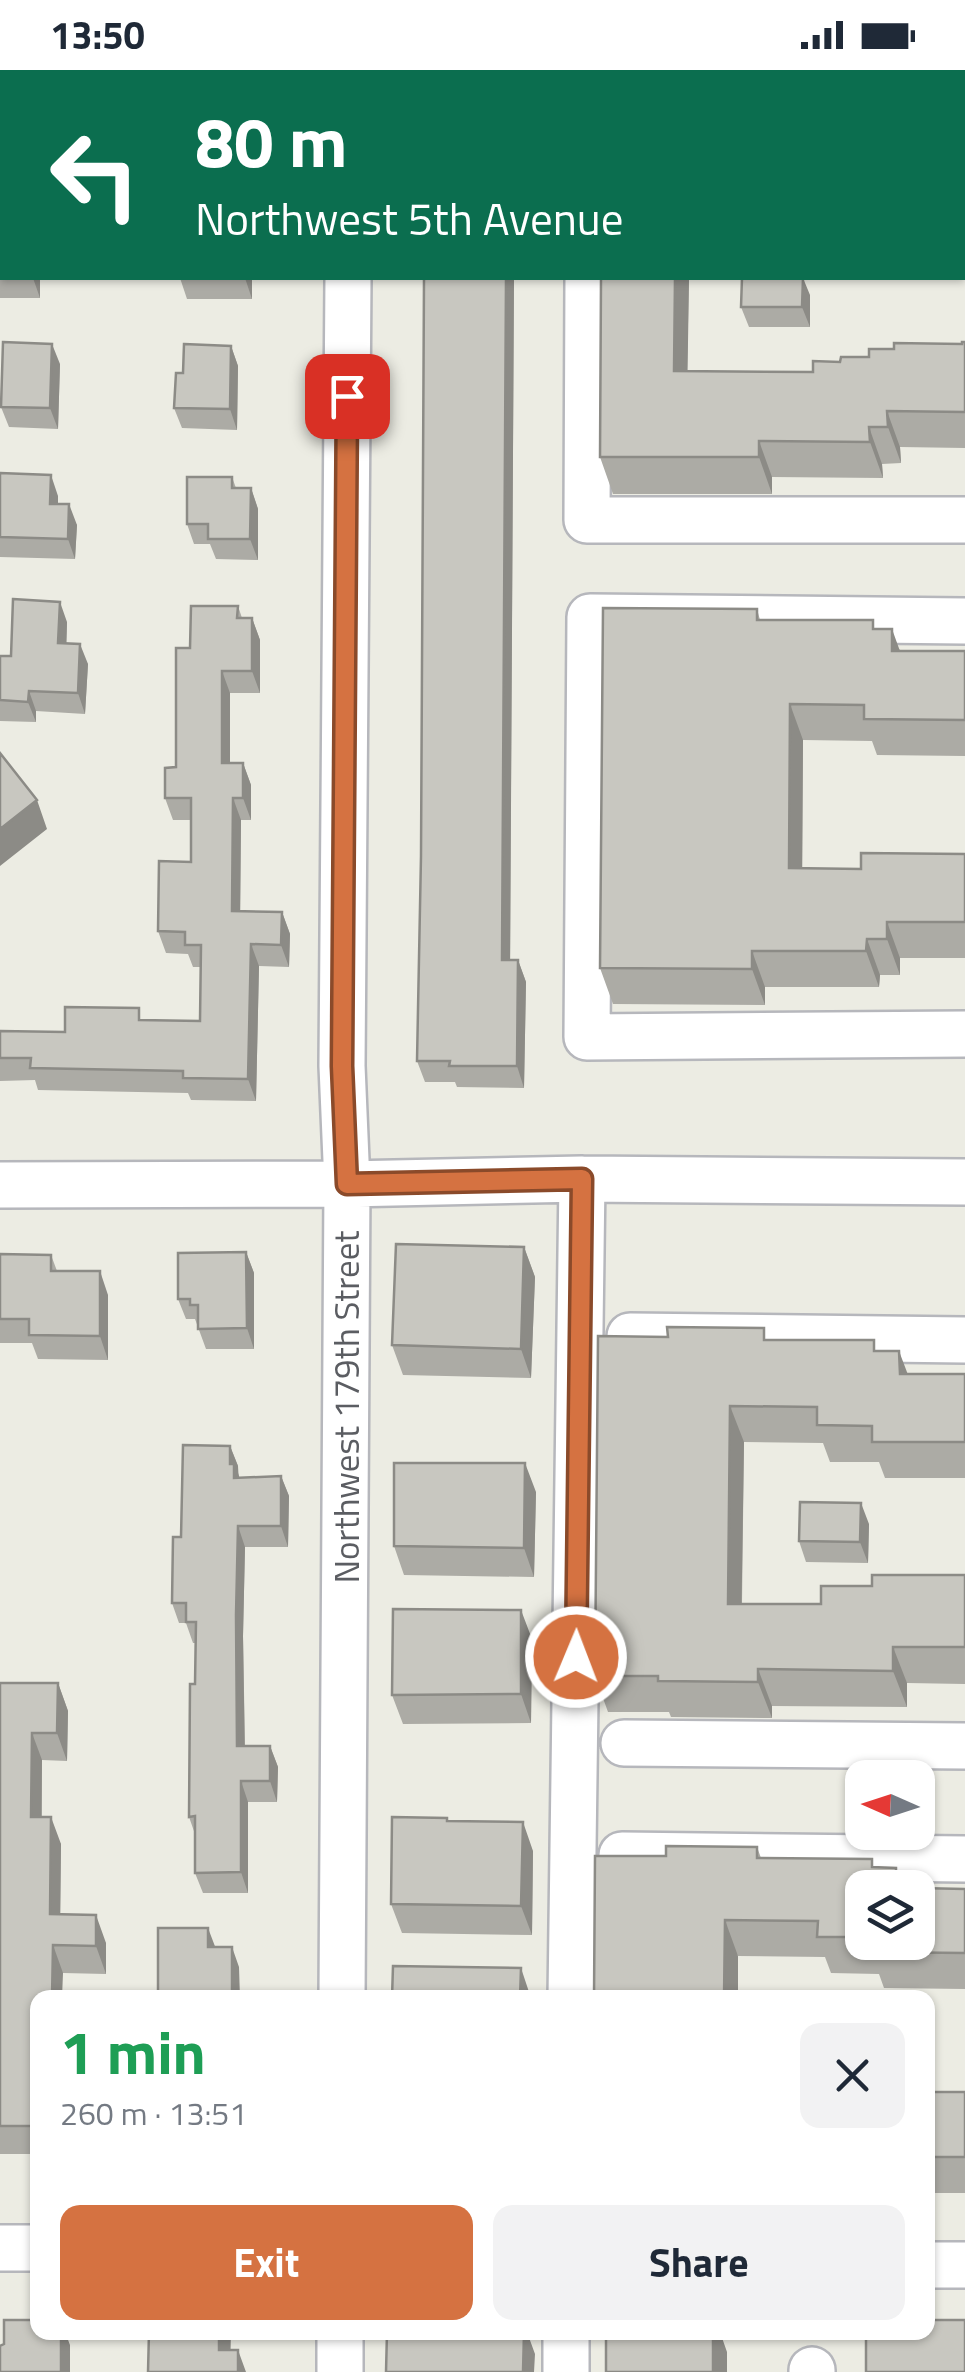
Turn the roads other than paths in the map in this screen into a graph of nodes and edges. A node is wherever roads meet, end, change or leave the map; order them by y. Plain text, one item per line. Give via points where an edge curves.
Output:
1 (348, 280) edge
2 (588, 280) edge
3 (965, 520) edge
4 (965, 621) edge
5 (965, 1034) edge
6 (582, 1179) junction
7 (965, 1182) edge
8 (347, 1184) junction
9 (0, 1185) edge
10 (630, 1336) edge
11 (965, 1340) edge
12 (624, 1743) dead end
13 (965, 1746) edge
14 (622, 1856) edge
15 (965, 1859) edge
16 (342, 1990) edge
17 (571, 1990) edge
18 (0, 2248) edge
19 (30, 2248) edge
20 (935, 2265) edge
21 (965, 2265) edge
22 (340, 2340) edge
23 (566, 2340) edge
24 (340, 2372) edge
25 (566, 2372) edge

1 - 8 street, Northwest 179th Street via 342,1066
2 - 3 street via 586,520
4 - 5 street via 590,617 587,1037
6 - 7 street
6 - 8 street
6 - 17 street
8 - 9 street
8 - 16 street, Northwest 179th Street
10 - 11 street
12 - 13 street
14 - 15 street
18 - 19 street
20 - 21 street
22 - 24 street
23 - 25 street

